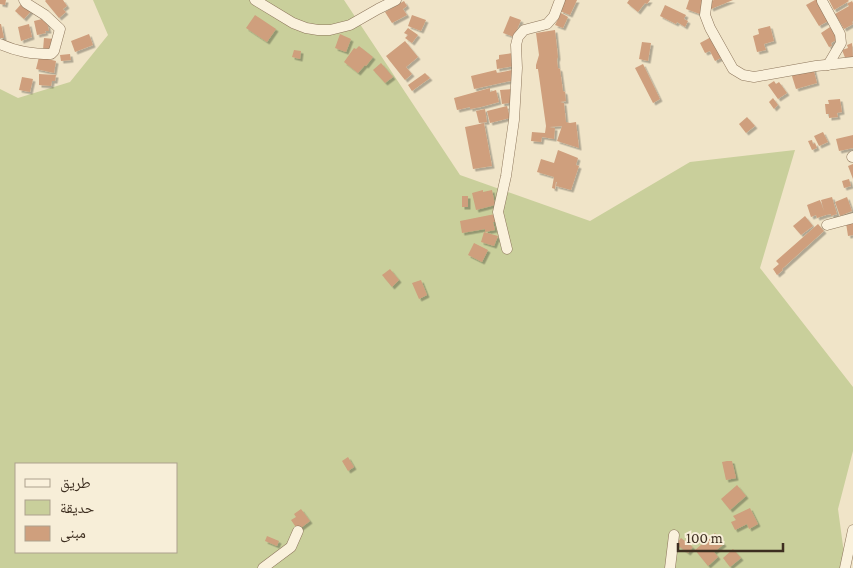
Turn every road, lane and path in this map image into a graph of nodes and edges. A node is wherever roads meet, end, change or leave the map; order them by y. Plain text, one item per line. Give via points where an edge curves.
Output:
1 (24, 0) edge
2 (255, 0) edge
3 (396, 0) edge
4 (560, 0) edge
5 (707, 0) edge
6 (822, 1) dead end
7 (0, 44) edge
8 (853, 62) edge
9 (828, 65) junction
10 (853, 218) edge
11 (827, 225) dead end
12 (507, 249) dead end
13 (298, 530) dead end
14 (853, 530) edge
15 (674, 535) dead end
16 (263, 568) edge
17 (670, 568) edge
18 (845, 568) edge

1 - 7 street via 60,30 54,51 51,54 34,54
2 - 3 street via 293,23 330,30 350,25
4 - 12 street via 547,24 524,30 516,45 514,120 498,212
5 - 9 street via 705,15 710,28 733,69 742,75 754,77
6 - 9 street via 840,34 841,43
8 - 9 street
10 - 11 street
13 - 16 street via 291,547
14 - 18 street
15 - 17 street

